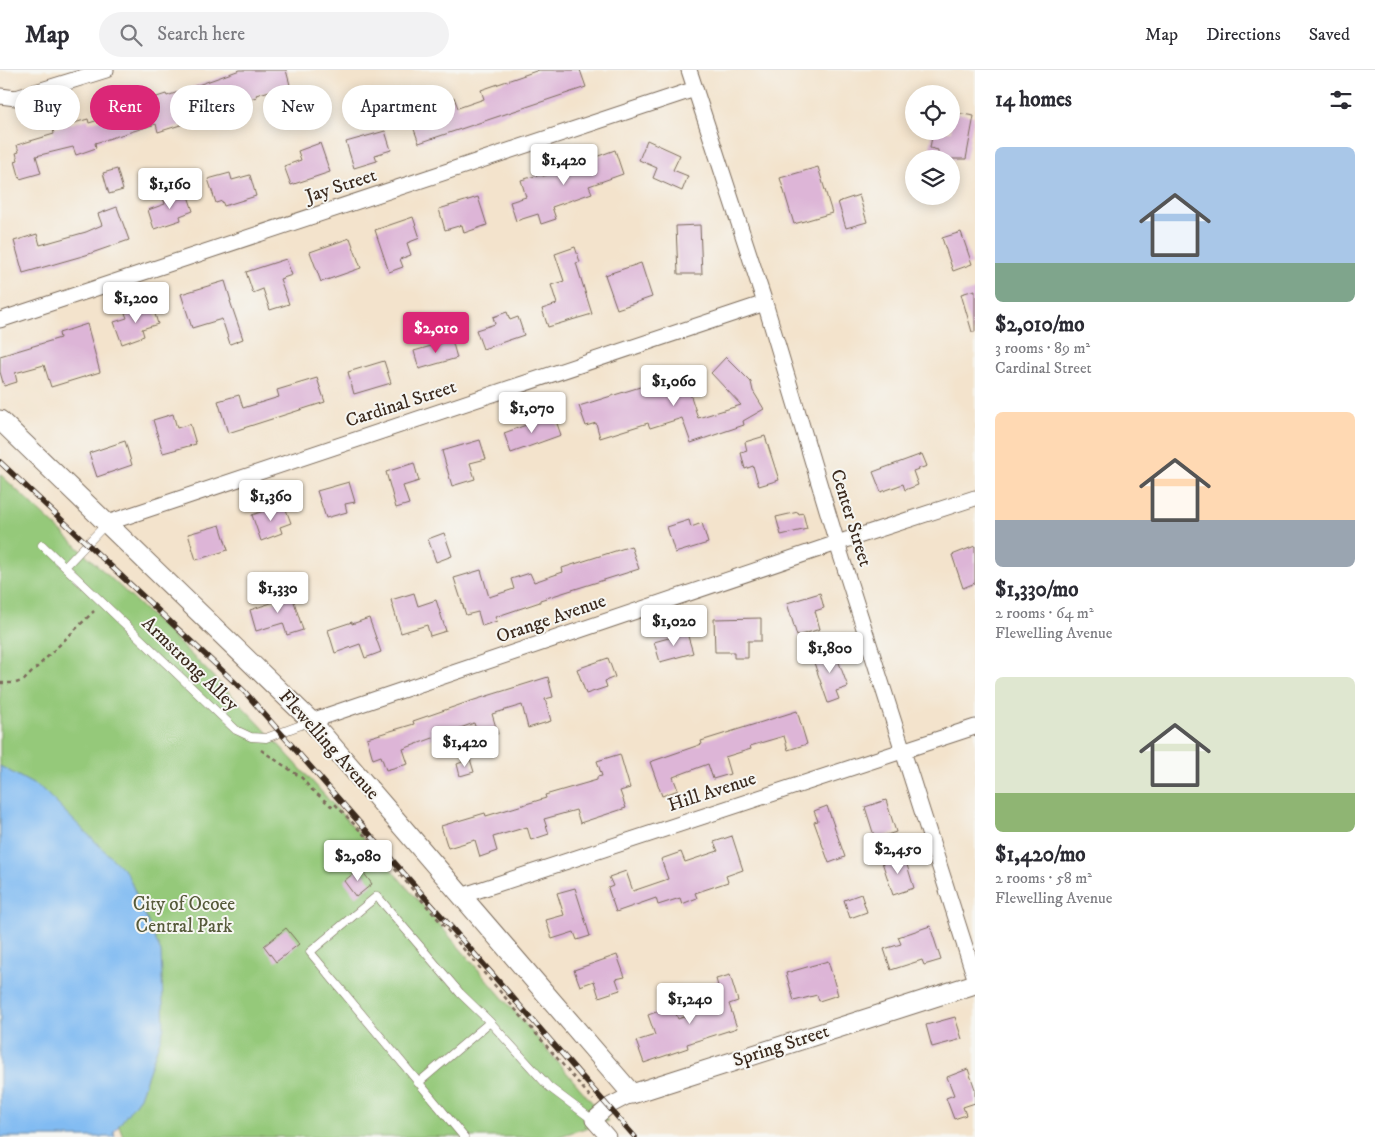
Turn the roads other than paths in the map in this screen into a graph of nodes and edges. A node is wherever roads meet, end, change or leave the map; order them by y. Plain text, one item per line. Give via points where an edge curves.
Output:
1 (106, 70) edge
2 (689, 70) edge
3 (695, 89) junction
4 (0, 96) edge
5 (765, 303) junction
6 (0, 320) edge
7 (0, 420) edge
8 (975, 498) edge
9 (107, 523) junction
10 (837, 543) junction
11 (42, 546) dead end
12 (65, 567) junction
13 (311, 721) junction
14 (975, 727) edge
15 (903, 750) junction
16 (461, 896) junction
17 (975, 978) edge
18 (975, 984) edge
19 (490, 1022) junction
20 (418, 1083) junction
21 (632, 1094) junction
22 (598, 1116) junction
23 (464, 1137) edge
24 (608, 1137) edge

1 - 4 street via 16,98
2 - 3 street, Center Street
3 - 5 street, Center Street
3 - 6 street, Jay Street
5 - 9 street, Cardinal Street
5 - 10 street, Center Street
7 - 9 street, Flewelling Avenue
8 - 10 street, Orange Avenue
9 - 12 lane
9 - 13 street, Flewelling Avenue
10 - 13 street, Orange Avenue
10 - 15 street, Center Street
11 - 12 lane, Armstrong Alley
12 - 13 lane, Armstrong Alley via 236,730 251,737 266,738
13 - 16 street, Flewelling Avenue
14 - 15 street, Hill Avenue
15 - 16 street, Hill Avenue
15 - 17 street, Center Street
16 - 21 street, Flewelling Avenue
18 - 21 street, Spring Street
19 - 20 lane
19 - 20 lane via 460,993 377,896 310,952
19 - 22 lane via 549,1087 584,1112
20 - 23 lane
21 - 22 street, Spring Street
22 - 24 street

